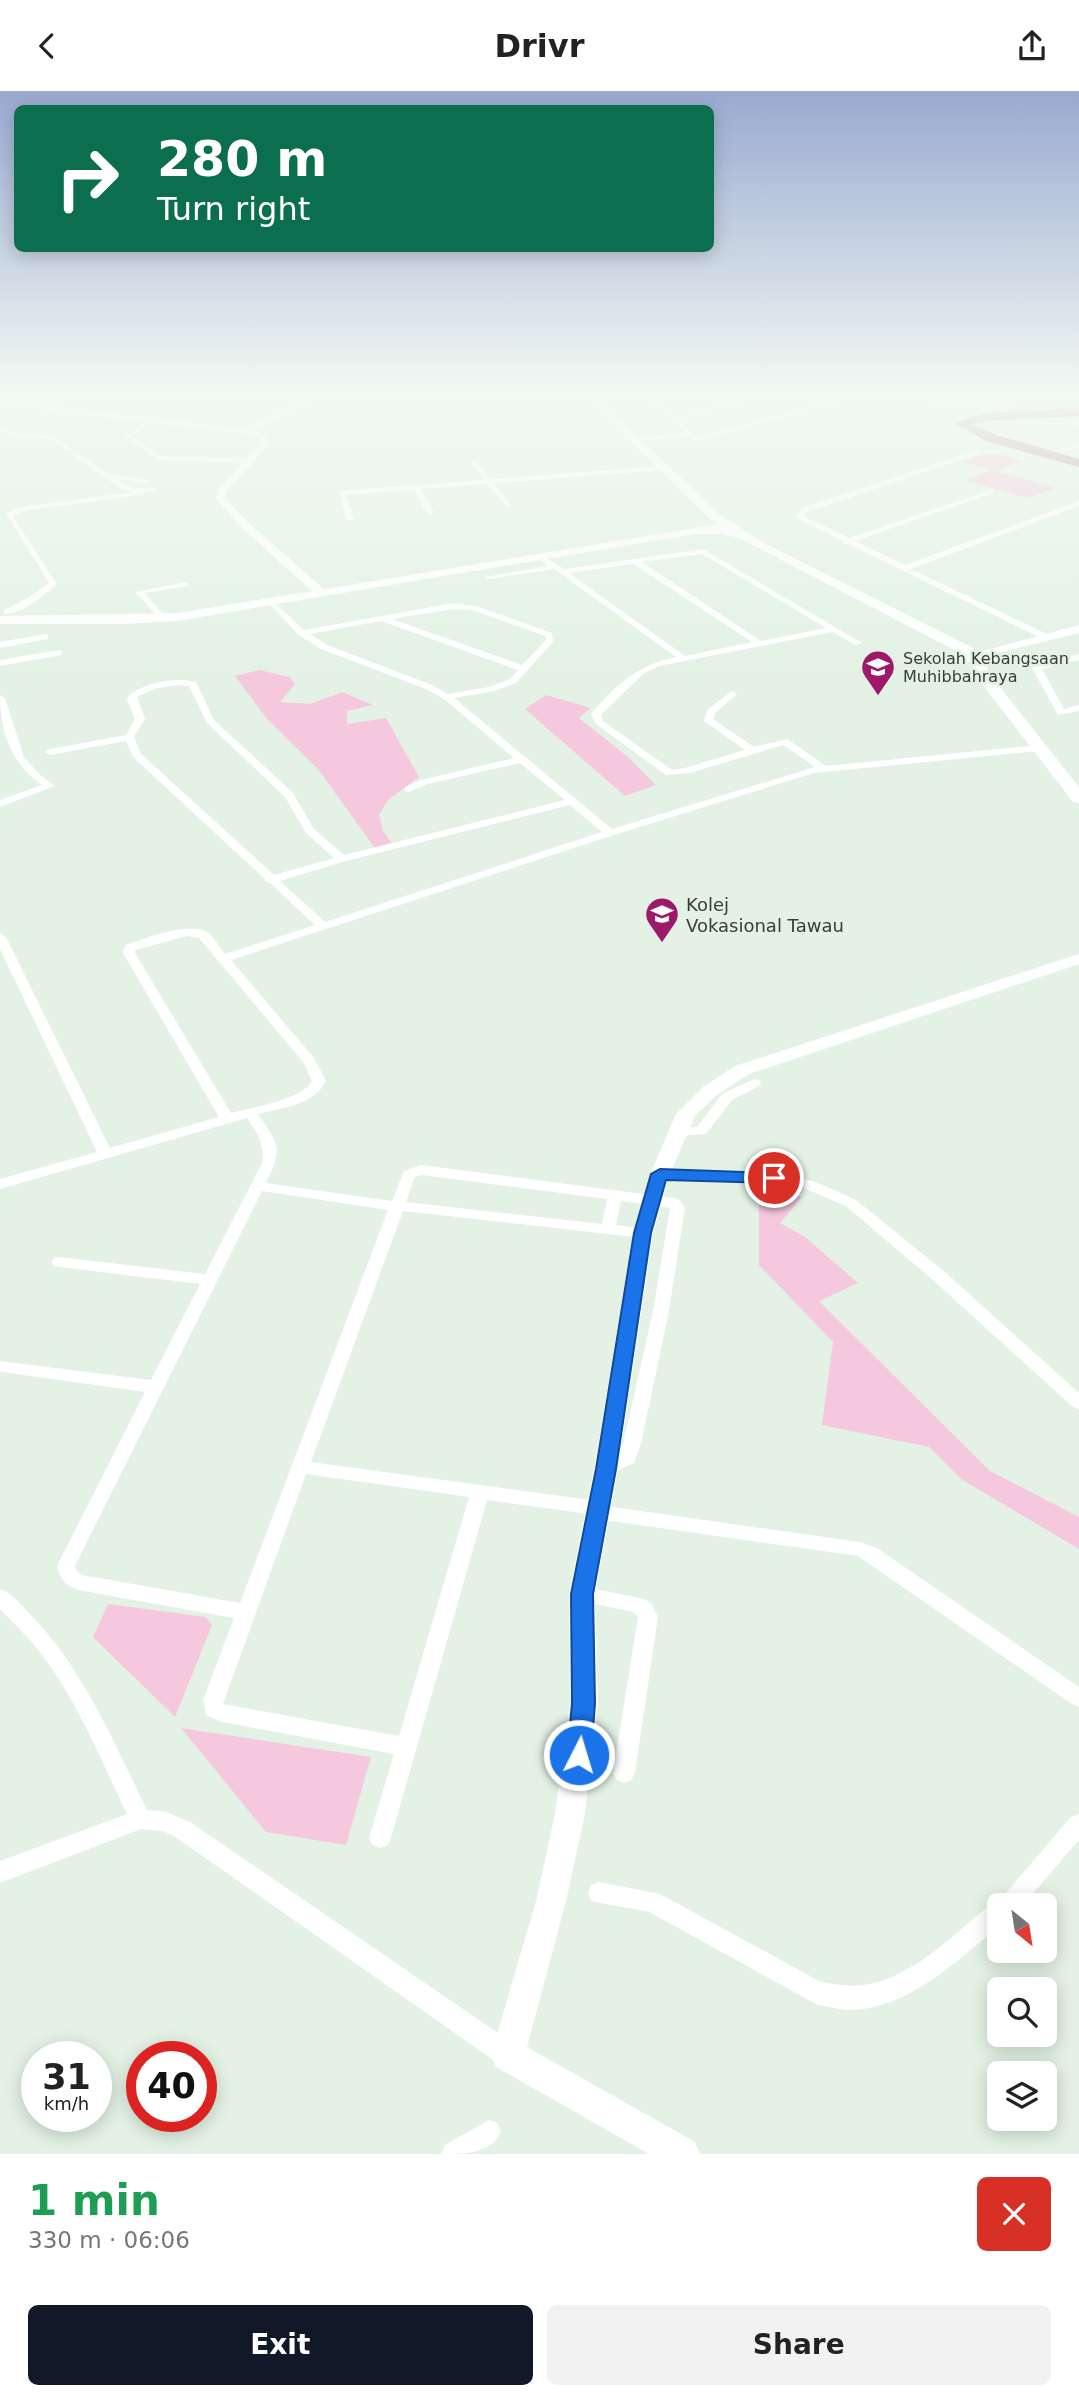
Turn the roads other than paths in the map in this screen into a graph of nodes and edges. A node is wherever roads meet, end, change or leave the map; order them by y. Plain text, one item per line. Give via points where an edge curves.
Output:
1 (120, 484) edge
2 (128, 484) edge
3 (157, 484) edge
4 (227, 484) edge
5 (449, 484) edge
6 (491, 484) edge
7 (680, 484) edge
8 (884, 484) edge
9 (416, 487) junction
10 (126, 488) junction
11 (153, 489) junction
12 (990, 491) dead end
13 (115, 496) junction
14 (1079, 503) edge
15 (507, 505) dead end
16 (1060, 510) junction
17 (430, 512) dead end
18 (1079, 515) edge
19 (715, 517) junction
20 (350, 519) dead end
21 (727, 526) junction
22 (698, 531) junction
23 (846, 541) junction
24 (760, 546) junction
25 (540, 557) junction
26 (633, 560) junction
27 (558, 569) junction
28 (903, 569) junction
29 (489, 577) dead end
30 (186, 584) dead end
31 (320, 592) junction
32 (271, 601) junction
33 (7, 614) edge
34 (163, 619) junction
35 (381, 619) junction
36 (834, 629) junction
37 (1079, 629) edge
38 (302, 633) junction
39 (930, 634) joint
40 (45, 637) dead end
41 (1046, 637) junction
42 (759, 643) junction
43 (858, 643) dead end
44 (0, 645) edge
45 (59, 653) dead end
46 (966, 654) junction
47 (1079, 657) edge
48 (683, 658) junction
49 (0, 663) edge
50 (524, 669) junction
51 (984, 677) joint
52 (732, 694) dead end
53 (447, 697) junction
54 (0, 698) edge
55 (1079, 708) edge
56 (129, 737) junction
57 (1039, 748) junction
58 (752, 750) junction
59 (50, 752) dead end
60 (520, 760) junction
61 (823, 768) junction
62 (409, 789) dead end
63 (1079, 798) edge
64 (571, 802) junction
65 (0, 804) edge
66 (610, 833) junction
67 (342, 859) junction
68 (270, 880) junction
69 (323, 926) junction
70 (0, 937) edge
71 (225, 958) junction
72 (1079, 959) edge
73 (754, 1083) dead end
74 (250, 1112) junction
75 (227, 1118) junction
76 (678, 1132) junction
77 (105, 1153) junction
78 (660, 1174) junction
79 (0, 1184) edge
80 (258, 1185) junction
81 (615, 1195) junction
82 (652, 1200) junction
83 (396, 1206) junction
84 (608, 1229) junction
85 (643, 1233) junction
86 (59, 1262) dead end
87 (210, 1280) junction
88 (2, 1366) edge
89 (156, 1387) junction
90 (1079, 1403) edge
91 (301, 1467) junction
92 (606, 1469) junction
93 (480, 1492) junction
94 (597, 1510) junction
95 (582, 1594) junction
96 (0, 1597) edge
97 (246, 1612) junction
98 (1079, 1698) edge
99 (407, 1747) junction
100 (624, 1773) dead end
101 (141, 1819) junction
102 (1079, 1824) edge
103 (380, 1838) dead end
104 (0, 1872) edge
105 (599, 1893) dead end
106 (1018, 1893) edge
107 (987, 1921) edge
108 (508, 2055) junction
109 (489, 2132) dead end
110 (454, 2154) edge
111 (682, 2154) edge

1 - 10 street
2 - 10 street
3 - 11 street
4 - 31 street via 221,499
5 - 9 street
6 - 15 street
7 - 19 main road
8 - 23 street via 800,513 803,521
9 - 17 street
9 - 20 street via 342,493
10 - 11 street
10 - 13 street via 126,493
11 - 13 street
12 - 23 street
13 - 33 street via 12,513 52,580 49,587
14 - 16 street
16 - 18 street
16 - 28 street
19 - 21 main road
19 - 22 main road via 717,524
21 - 22 street
21 - 24 main road
22 - 24 main road via 726,531
22 - 25 street
23 - 28 street
24 - 39 main road
25 - 27 street
25 - 31 street
26 - 27 street
26 - 36 street via 703,551
26 - 42 street
27 - 29 street
27 - 48 street
28 - 41 street
30 - 34 street via 139,592
31 - 32 street
32 - 34 street
32 - 38 street
33 - 34 street via 53,619
35 - 38 street
35 - 50 street
35 - 50 street via 464,606 545,632 550,640
36 - 42 street
36 - 43 street
37 - 41 street
38 - 53 street via 324,647
39 - 46 main road
40 - 44 street
41 - 46 street
42 - 48 street
45 - 49 street
46 - 51 main road
47 - 55 street via 1037,669 1061,713
48 - 58 street via 646,667 600,709 596,719 670,773
50 - 53 street via 507,684
51 - 57 main road
52 - 58 street via 710,712 709,721
53 - 60 street
54 - 65 street via 15,754 24,768 50,786
56 - 59 street
56 - 67 street via 141,720 133,696 163,685 193,684 210,721 289,796 310,831
56 - 68 street via 136,754
57 - 61 street
57 - 63 main road
58 - 61 street via 784,741
60 - 62 street
60 - 64 street
61 - 66 street
64 - 66 street
64 - 67 street
66 - 69 street
67 - 68 street
68 - 69 street
69 - 71 street
70 - 77 street
71 - 74 street via 309,1061 319,1081 300,1098
71 - 75 street via 196,932 129,949
72 - 76 street via 742,1070 686,1114
73 - 76 street via 727,1097 701,1131
74 - 75 street
74 - 80 street via 272,1150
75 - 77 street
76 - 78 street
77 - 79 street
78 - 82 street
78 - 90 street via 789,1180 851,1203
80 - 83 street
80 - 87 street
81 - 82 street
81 - 83 street via 421,1170 406,1178
81 - 84 street
82 - 85 street
82 - 92 street via 674,1203 678,1212 659,1324 628,1458
83 - 84 street
83 - 91 street
84 - 85 street
85 - 92 street
86 - 87 street
87 - 89 street
88 - 89 street
89 - 97 street via 66,1566 69,1576 78,1582
91 - 93 street
91 - 97 street
92 - 94 street
93 - 94 street
93 - 99 street
94 - 95 street
94 - 98 street via 860,1549
95 - 100 street via 636,1605 648,1617
95 - 108 street via 584,1703 570,1814 548,1915
96 - 101 street via 57,1660
97 - 99 street via 213,1709
99 - 103 street
101 - 104 street
101 - 108 street via 164,1821 182,1829
102 - 106 street
105 - 107 street via 652,1902 834,1998 851,1999 907,1984
108 - 111 street
109 - 110 street

